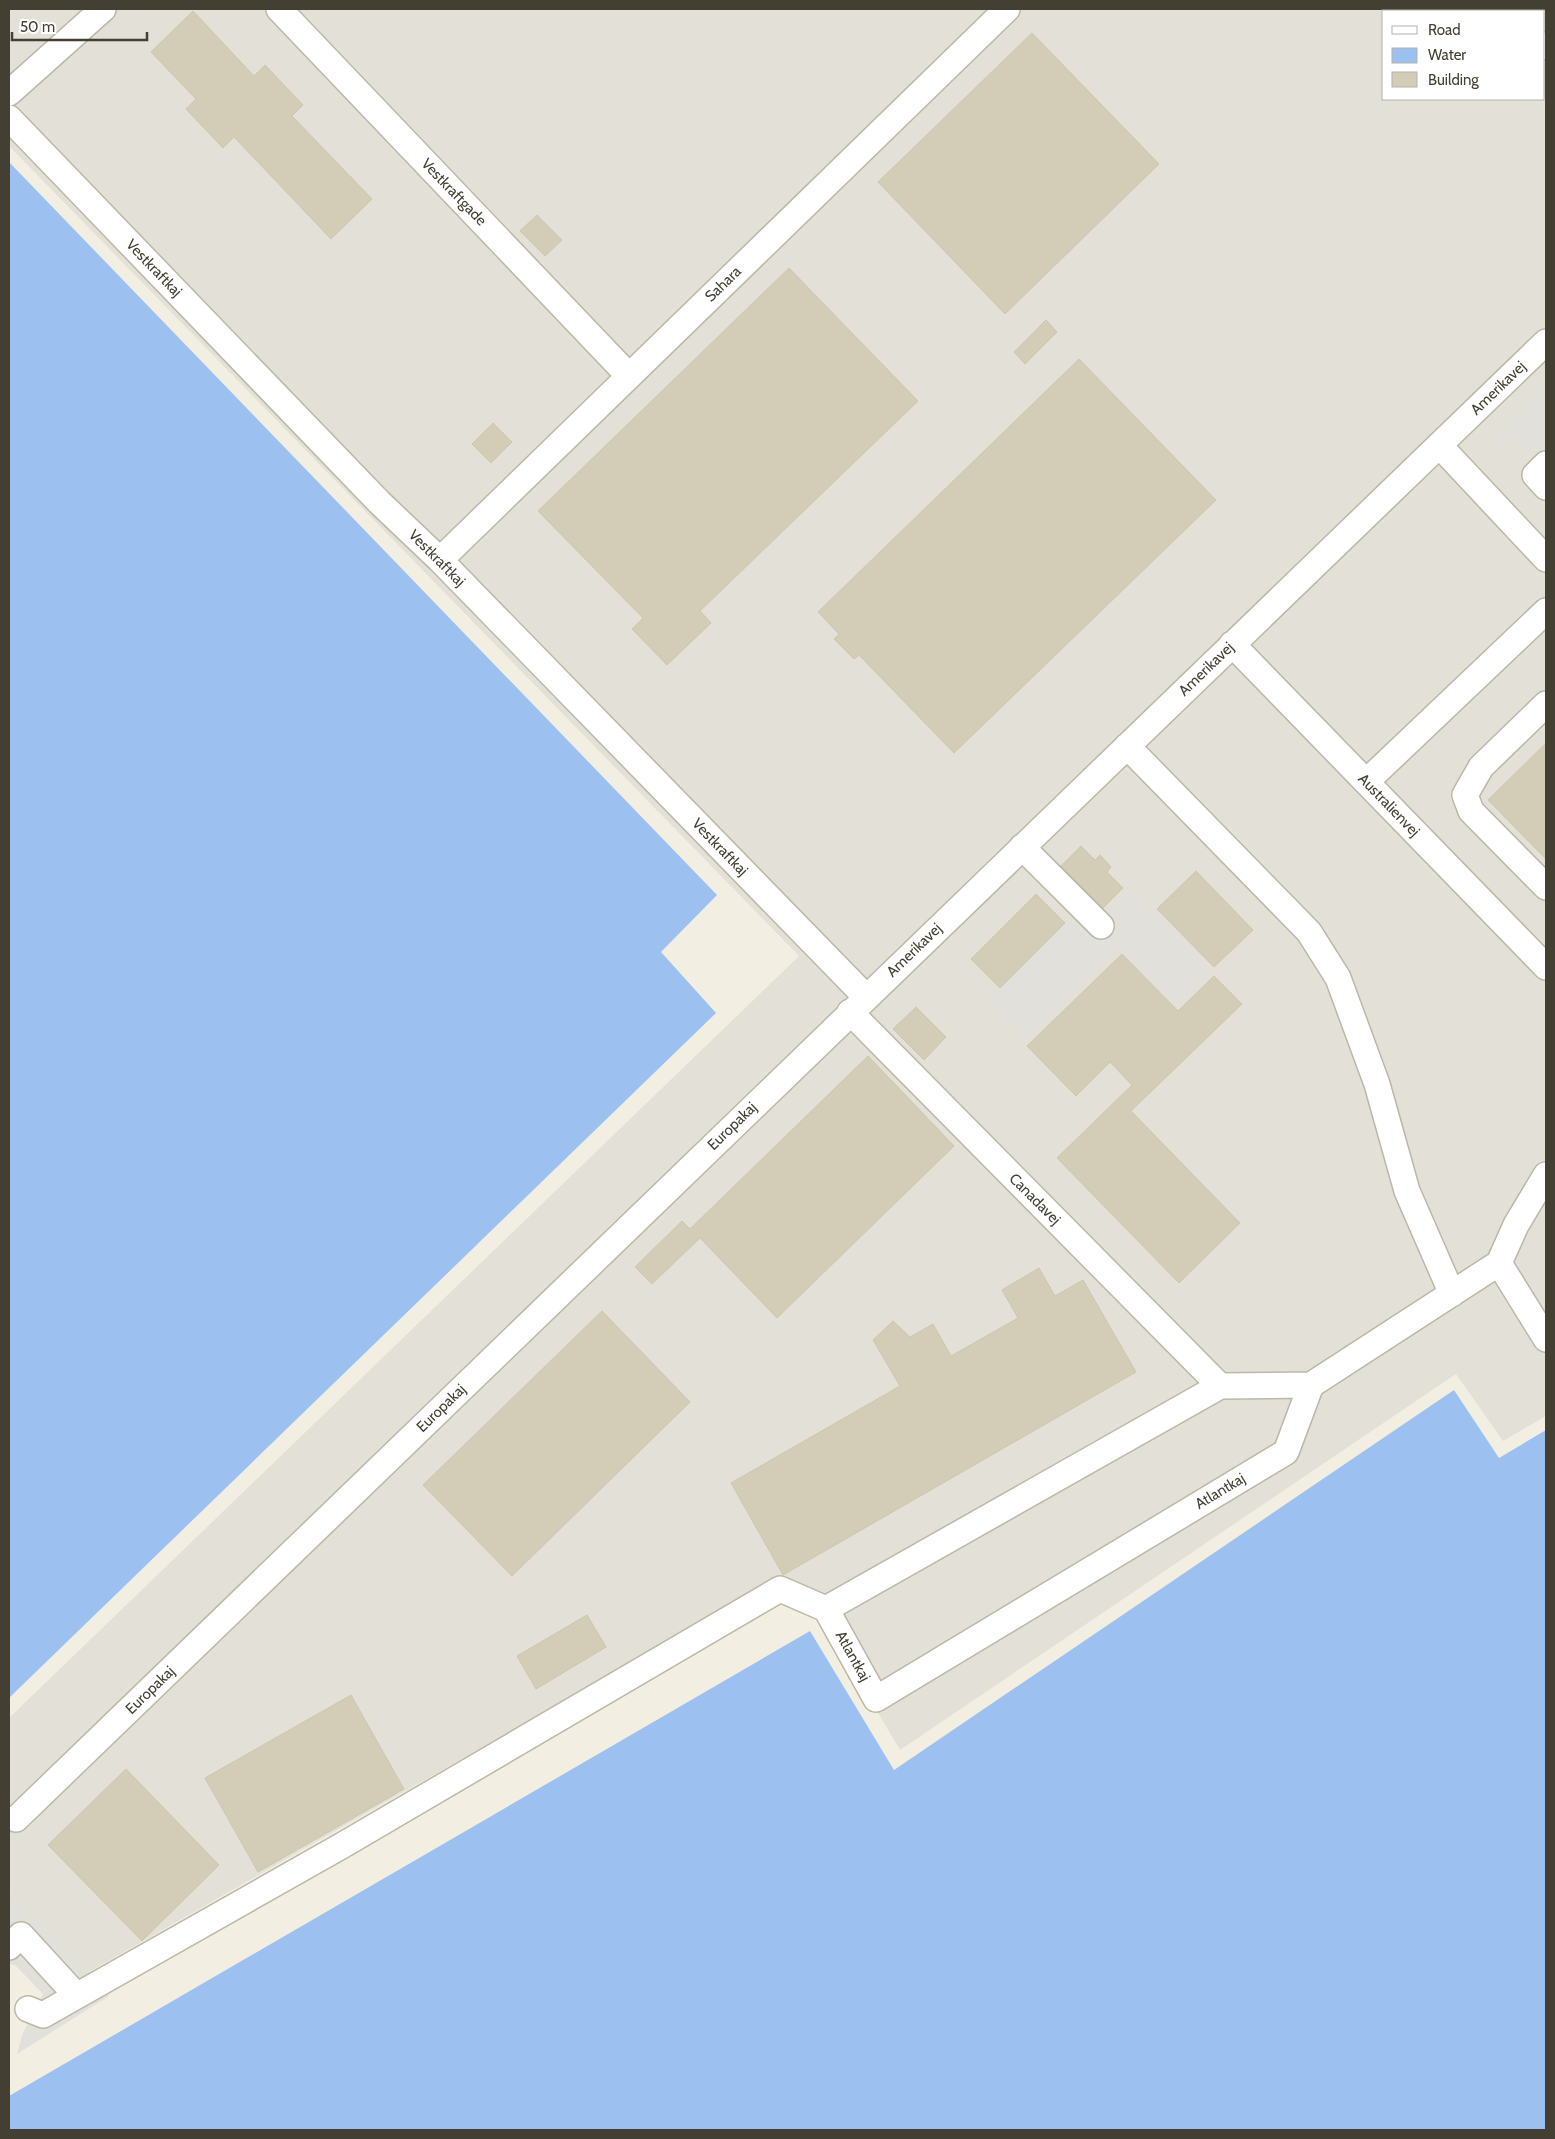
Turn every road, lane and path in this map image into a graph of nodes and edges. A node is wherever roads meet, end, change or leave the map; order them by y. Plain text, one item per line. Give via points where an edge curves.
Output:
1 (104, 9) edge
2 (279, 9) edge
3 (1007, 9) edge
4 (9, 94) edge
5 (9, 118) edge
6 (1546, 342) edge
7 (629, 376) junction
8 (1438, 445) junction
9 (1546, 464) edge
10 (1546, 487) edge
11 (1546, 558) edge
12 (440, 560) junction
13 (1546, 610) edge
14 (1232, 644) junction
15 (1546, 704) edge
16 (1127, 746) junction
17 (1366, 782) junction
18 (1022, 847) junction
19 (1546, 887) edge
20 (1101, 926) dead end
21 (1546, 967) edge
22 (858, 1004) junction
23 (1546, 1175) edge
24 (1499, 1263) junction
25 (1452, 1294) junction
26 (1546, 1338) edge
27 (1311, 1385) junction
28 (1220, 1386) junction
29 (826, 1609) junction
30 (16, 1819) dead end
31 (9, 1947) edge
32 (76, 1995) junction
33 (28, 2009) dead end

1 - 4 street
2 - 7 street, Vestkraftgade
3 - 7 street, Sahara
5 - 12 street, Vestkraftkaj via 379,502
6 - 8 street, Amerikavej
7 - 12 street, Sahara
8 - 11 street
8 - 14 street, Amerikavej
9 - 10 street via 1535,475
12 - 22 street, Vestkraftkaj
13 - 17 street
14 - 16 street, Amerikavej
14 - 17 street, Australienvej
15 - 19 street via 1481,767 1465,795 1471,811
16 - 18 street, Amerikavej
16 - 25 street via 1309,932 1338,978 1377,1084 1407,1191
17 - 21 street, Australienvej
18 - 20 street
18 - 22 street, Amerikavej
22 - 28 street, Canadavej
22 - 30 street, Europakaj
23 - 24 street via 1516,1225
24 - 25 street
24 - 26 street
25 - 27 street
27 - 28 street
27 - 29 street, Atlantkaj via 1286,1452 876,1699
28 - 29 street
29 - 32 street via 780,1589 343,1845
31 - 32 street via 21,1935
32 - 33 street via 43,2016

